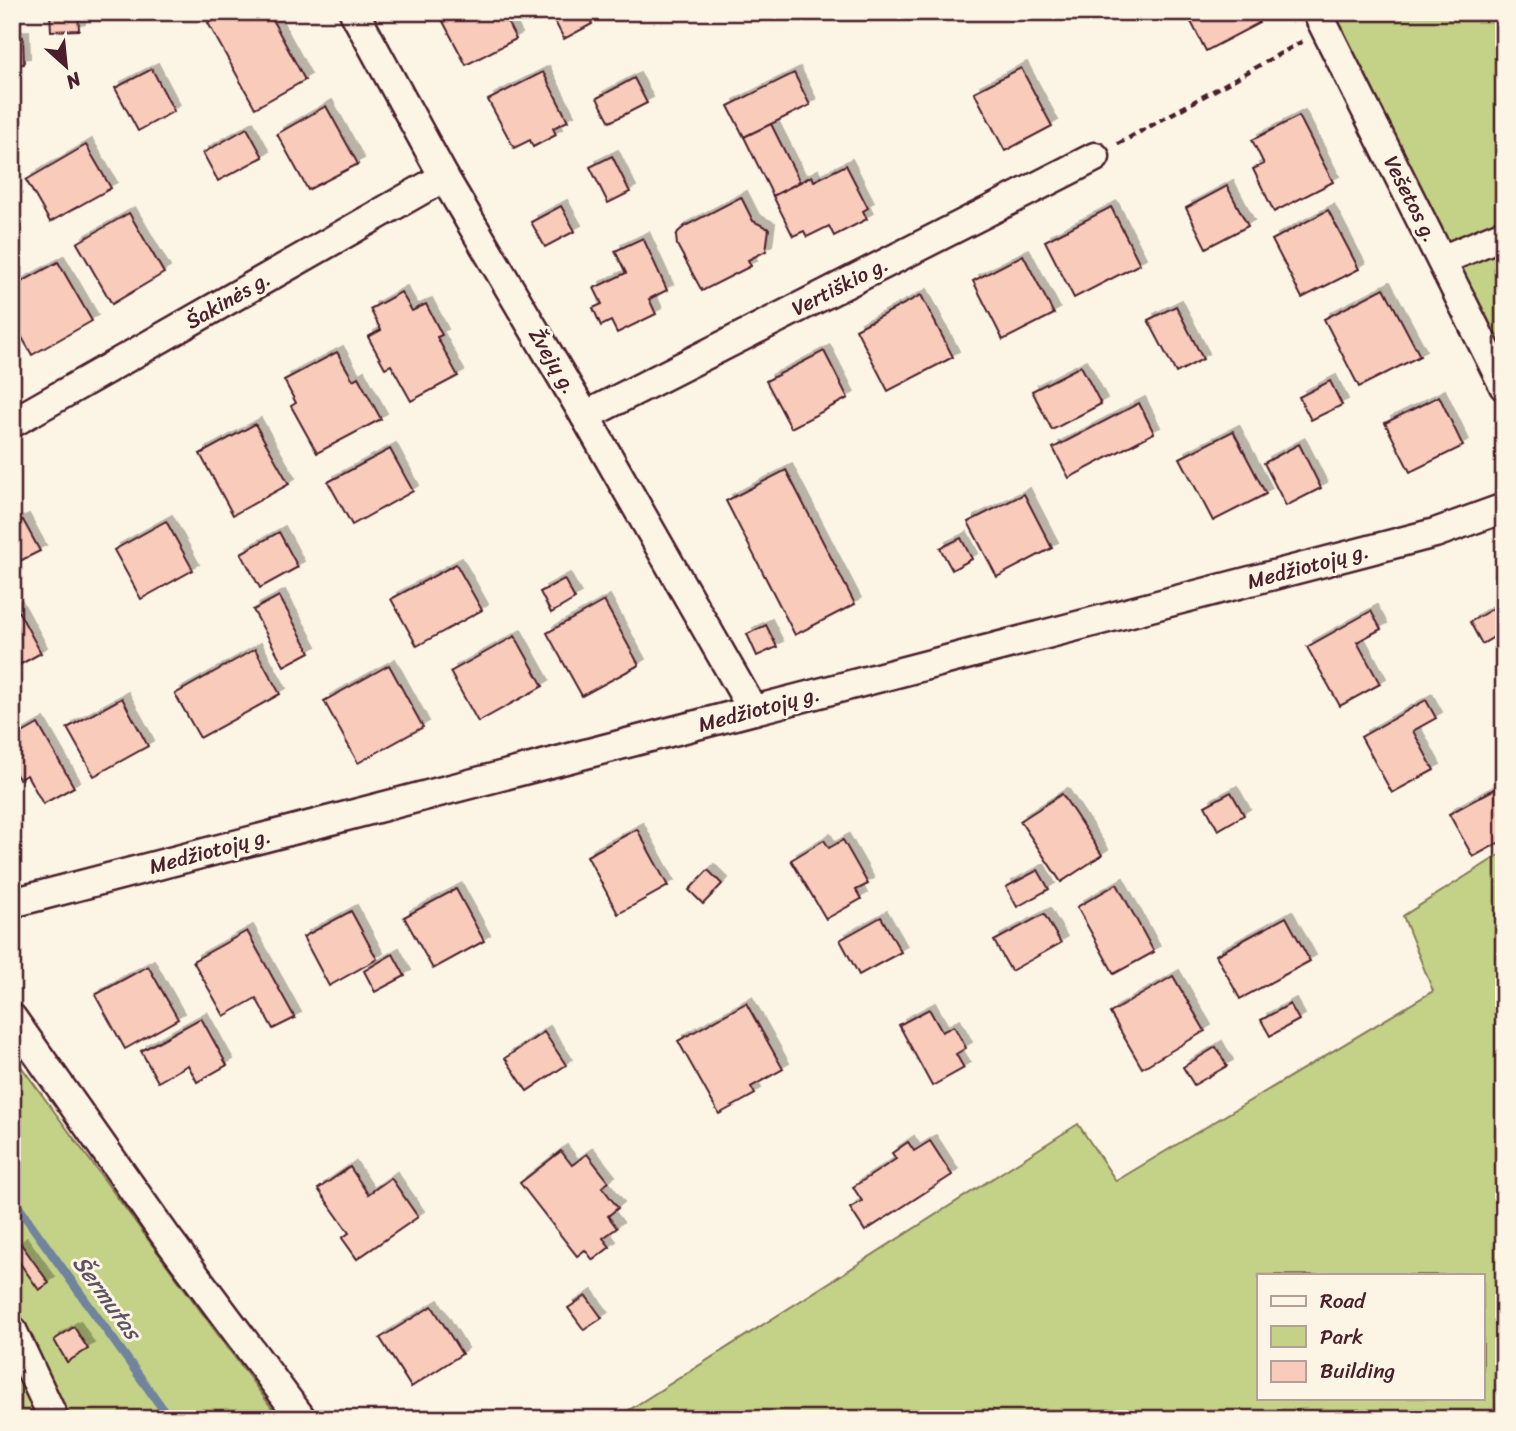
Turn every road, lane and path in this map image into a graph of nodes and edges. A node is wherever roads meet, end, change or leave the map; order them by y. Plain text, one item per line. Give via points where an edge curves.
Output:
1 (354, 12) edge
2 (1321, 20) edge
3 (1095, 157) joint
4 (444, 177) junction
5 (1504, 234) edge
6 (1442, 260) junction
7 (1504, 386) edge
8 (585, 416) junction
9 (12, 423) edge
10 (1504, 508) edge
11 (753, 710) junction
12 (12, 903) edge
13 (12, 1018) edge
14 (12, 1330) edge
15 (54, 1419) edge
16 (302, 1419) edge

1 - 4 street, Žvejų g.
2 - 3 path
2 - 6 street, Vešetos g.
3 - 8 street, Vertiškio g.
4 - 8 street, Žvejų g.
4 - 9 street, Šakinės g.
5 - 6 street
6 - 7 street, Vešetos g.
8 - 11 street, Žvejų g.
10 - 11 street, Medžiotojų g. via 1434,533
11 - 12 street, Medžiotojų g.
13 - 16 street
14 - 15 street

